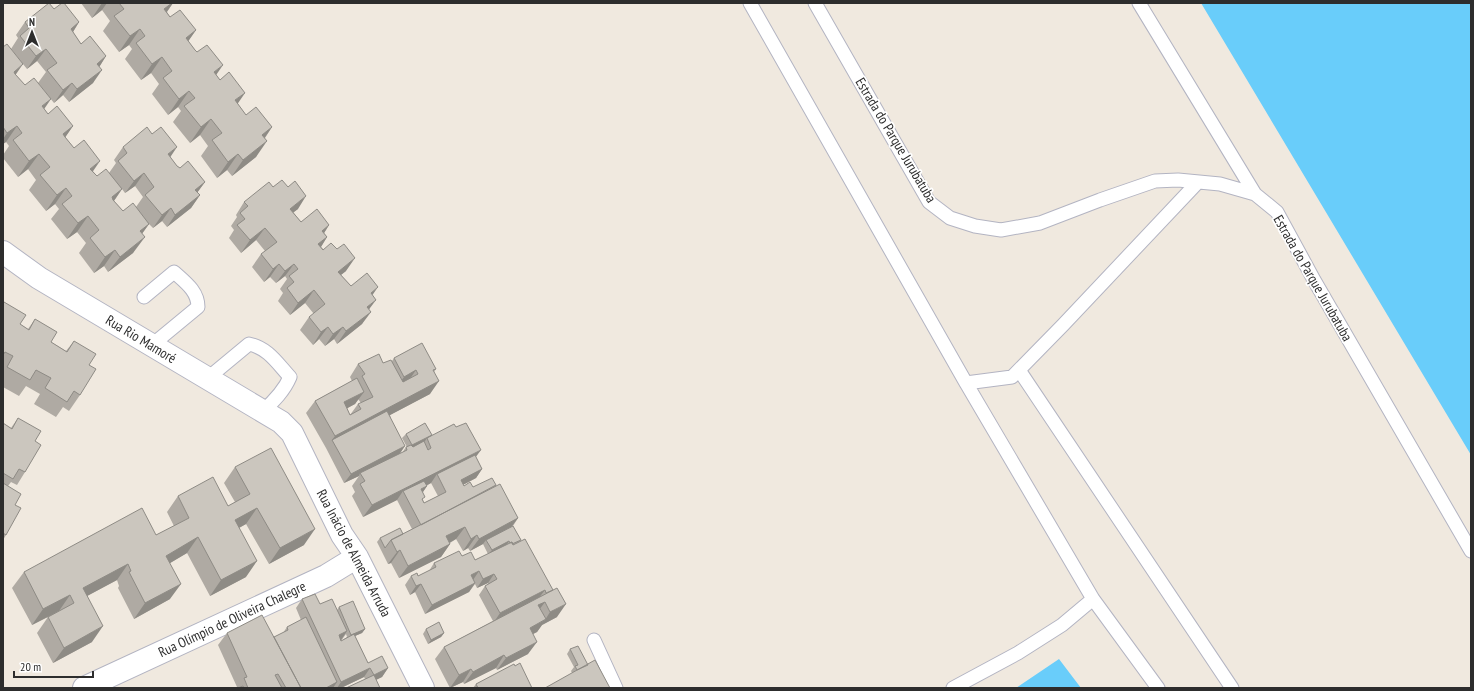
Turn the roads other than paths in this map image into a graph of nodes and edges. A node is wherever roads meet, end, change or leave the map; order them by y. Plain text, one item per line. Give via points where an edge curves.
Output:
1 (750, 3) edge
2 (815, 3) edge
3 (1138, 3) edge
4 (1198, 182) junction
5 (1255, 194) junction
6 (3, 252) edge
7 (144, 297) dead end
8 (152, 345) junction
9 (1019, 370) junction
10 (208, 378) junction
11 (966, 383) junction
12 (272, 416) junction
13 (1471, 552) edge
14 (356, 557) junction
15 (1093, 600) junction
16 (594, 640) dead end
17 (95, 686) edge
18 (423, 688) edge
19 (616, 688) edge
20 (953, 688) edge
21 (1158, 688) edge
22 (1232, 688) edge

1 - 11 lane
2 - 4 lane, Estrada do Parque Jurubatuba via 929,202 950,218 975,226 1001,230 1040,223 1155,181
3 - 5 lane
4 - 5 lane, Estrada do Parque Jurubatuba via 1220,184
4 - 9 lane
5 - 13 lane, Estrada do Parque Jurubatuba via 1277,212
6 - 8 street, Rua Rio Mamoré via 39,278
7 - 8 lane via 174,272 194,291 198,299 198,307
8 - 10 street, Rua Rio Mamoré
9 - 11 lane via 1012,377
9 - 22 lane
10 - 12 street, Rua Rio Mamoré
10 - 12 lane via 249,344 266,350 290,377 279,395
11 - 15 lane
12 - 14 street, Rua Inácio de Almeida Arruda via 292,434 342,535
14 - 17 street, Rua Olímpio de Oliveira Chalegre via 326,576
14 - 18 street, Rua Inácio de Almeida Arruda
15 - 20 lane via 1062,625 1018,653
15 - 21 lane
16 - 19 lane

